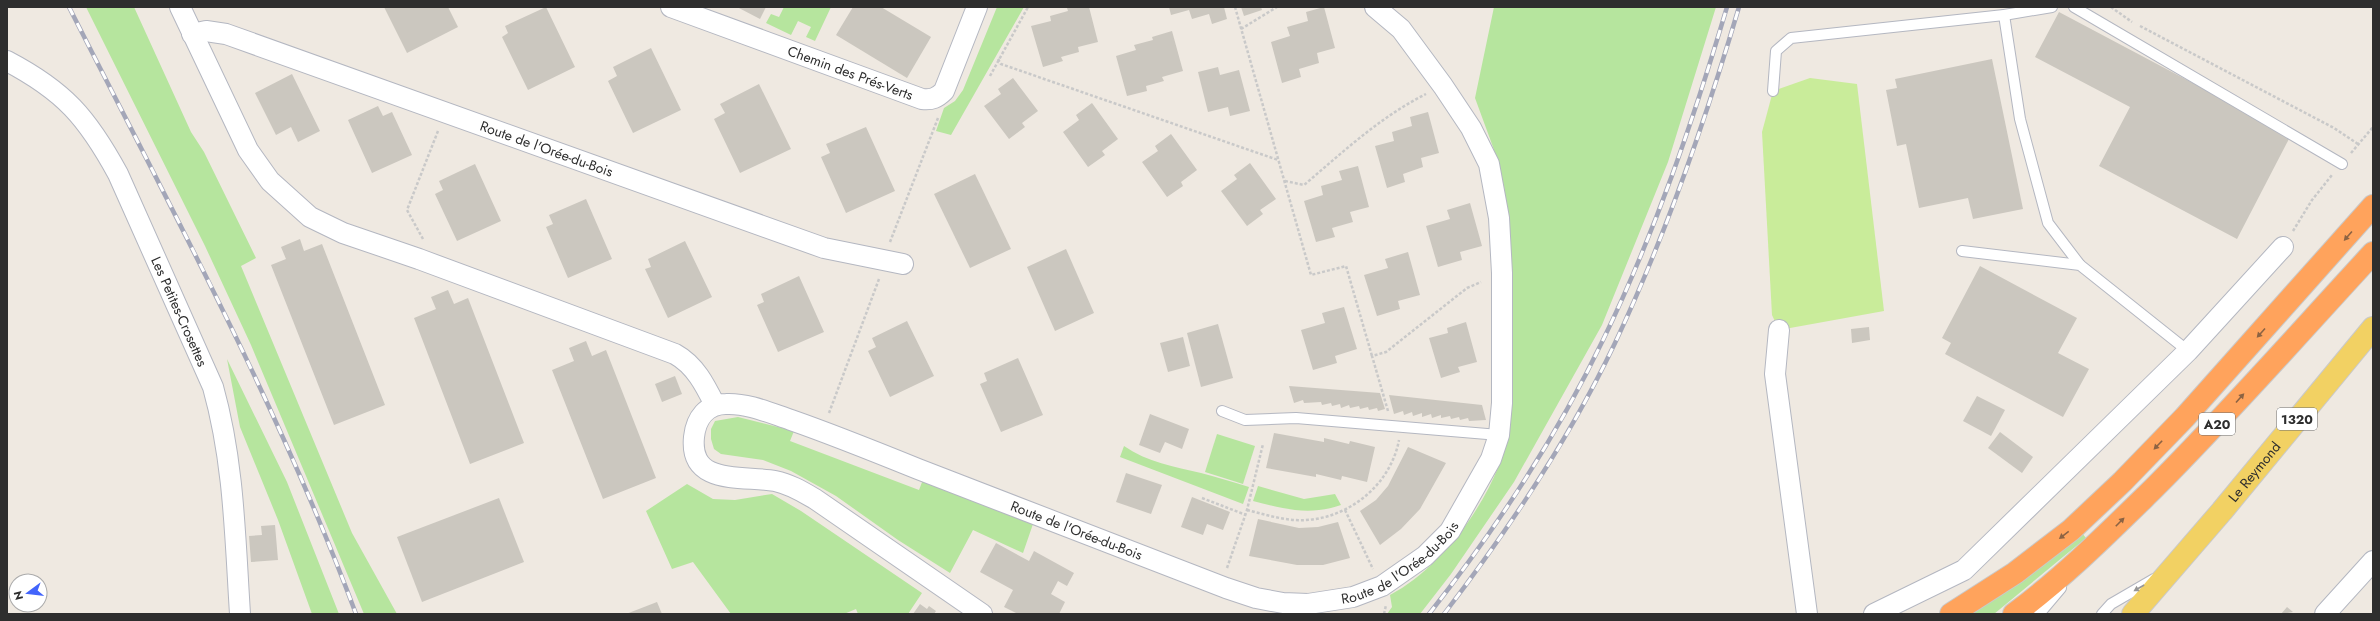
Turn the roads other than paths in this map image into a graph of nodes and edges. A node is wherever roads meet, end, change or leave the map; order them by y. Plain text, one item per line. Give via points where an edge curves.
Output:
1 (180, 7) edge
2 (671, 7) edge
3 (977, 7) edge
4 (1376, 7) edge
5 (2052, 7) edge
6 (2074, 7) edge
7 (2004, 15) junction
8 (192, 34) junction
9 (7, 61) edge
10 (1773, 91) dead end
11 (2342, 164) road end
12 (2373, 206) edge
13 (2283, 247) road end
14 (1962, 251) dead end
15 (2373, 253) edge
16 (903, 264) dead end
17 (2080, 265) junction
18 (2373, 328) edge
19 (1779, 330) dead end
20 (2188, 351) junction
21 (715, 405) junction
22 (1222, 411) dead end
23 (1499, 435) junction
24 (2092, 549) junction
25 (2373, 561) edge
26 (2173, 568) junction
27 (240, 614) edge
28 (982, 614) edge
29 (1807, 614) edge
30 (1874, 614) edge
31 (1951, 614) edge
32 (2014, 614) edge
33 (2039, 614) edge
34 (2102, 614) edge
35 (2133, 614) edge
36 (2325, 614) edge

1 - 8 street
2 - 3 street, Chemin des Prés-Verts via 922,99 932,100 944,91
4 - 23 street, Route de l'Orée-du-Bois via 1402,29 1471,128 1489,164 1499,218 1502,273 1502,403
5 - 7 lane
6 - 11 lane
7 - 10 lane via 1791,38 1776,51
7 - 17 lane via 2020,119 2048,223
8 - 16 street, Route de l'Orée-du-Bois via 206,31 226,34 824,248
8 - 21 street via 258,166 285,196 310,217 343,234 419,259 675,354 694,369
9 - 27 street, Les Petites-Crosettes via 34,75 64,97 84,118 100,142 118,174 213,387 232,475
12 -> 31 highway, A20 via 2191,411 2122,482 2071,530 2021,568
13 - 20 street
14 - 17 lane
24 -> 15 highway, A20 via 2205,437
17 - 20 lane
18 - 26 main road, Le Reymond / 1320
19 - 29 street via 1774,374
20 - 30 street via 1964,570
21 - 23 street, Route de l'Orée-du-Bois via 738,404 758,409 860,445 1226,588 1256,598 1296,604 1331,602 1382,586 1425,556 1450,531 1492,459
21 - 28 street via 701,416 694,438 698,459 707,470 720,476 776,481 797,489 816,499
22 - 23 lane via 1245,420 1296,418
24 - 32 highway, A20
24 - 33 lane
25 - 36 street
26 -> 34 lane via 2111,604
26 - 35 main road, Le Reymond / 1320

